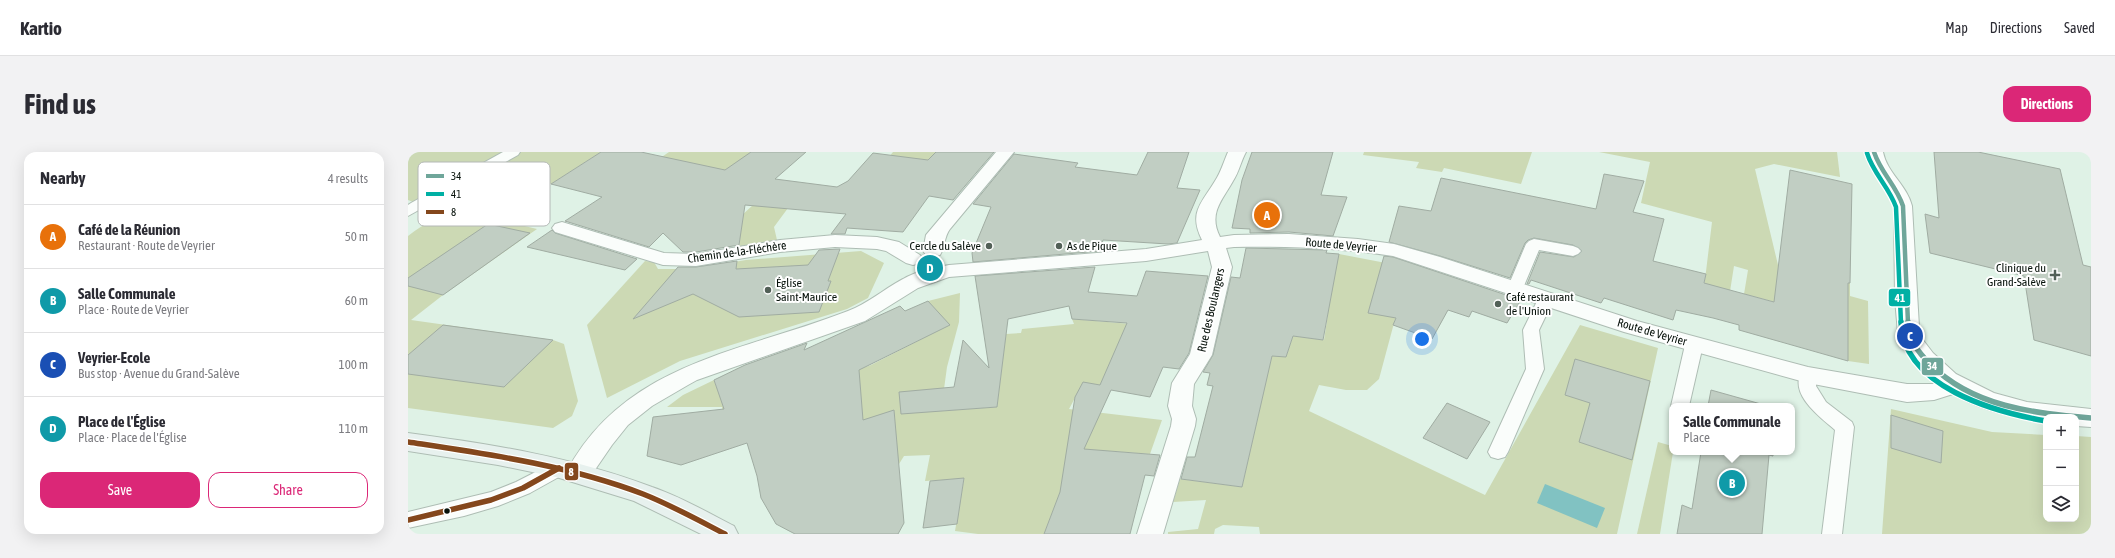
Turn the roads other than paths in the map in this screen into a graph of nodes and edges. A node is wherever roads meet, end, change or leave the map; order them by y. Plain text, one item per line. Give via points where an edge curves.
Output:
1 (513, 152) edge
2 (1237, 152) edge
3 (1874, 152) edge
4 (1000, 158) edge
5 (495, 162) edge
6 (418, 205) edge
7 (408, 212) edge
8 (562, 228) dead end
9 (1213, 244) junction
10 (933, 251) junction
11 (1573, 251) dead end
12 (913, 259) junction
13 (949, 271) junction
14 (911, 283) junction
15 (1515, 289) junction
16 (1546, 299) junction
17 (1694, 345) junction
18 (1808, 375) junction
19 (1954, 385) junction
20 (1681, 403) edge
21 (2091, 418) edge
22 (408, 442) edge
23 (1498, 452) dead end
24 (569, 470) junction
25 (408, 520) edge
26 (725, 534) edge
27 (1150, 534) edge
28 (1832, 534) edge

1 - 5 lane
2 - 9 street, Rue des Boulangers via 1223,182 1204,212
3 - 19 street via 1876,164 1895,188 1903,205 1905,290 1910,336 1924,359
4 - 10 street via 943,225 936,235
6 - 7 lane
8 - 12 street, Chemin de-la-Fléchère via 677,260 716,258 780,246 835,241 892,246
9 - 13 street, Route de Veyrier via 1146,255
9 - 15 street, Route de Veyrier via 1289,240 1358,245 1416,255
9 - 27 street, Rue des Boulangers via 1222,260 1222,267 1201,354 1183,383 1180,402 1183,426
10 - 12 street
10 - 13 street via 938,252 946,260
11 - 15 lane via 1534,244
12 - 14 street
13 - 14 street, Route de Veyrier
14 - 24 street, Route de Veyrier via 857,316 708,367 667,386 647,397 619,420
15 - 16 street, Route de Veyrier
16 - 17 street, Route de Veyrier
16 - 23 lane via 1531,330 1535,369
17 - 18 street, Route de Veyrier
17 - 20 lane
18 - 19 street, Route de Veyrier via 1907,394 1920,394
18 - 28 lane via 1807,387 1820,407 1845,427
19 - 21 street via 1973,395 2021,410
22 - 24 main road via 522,459
24 - 25 lane via 458,510
24 - 26 main road via 644,494

